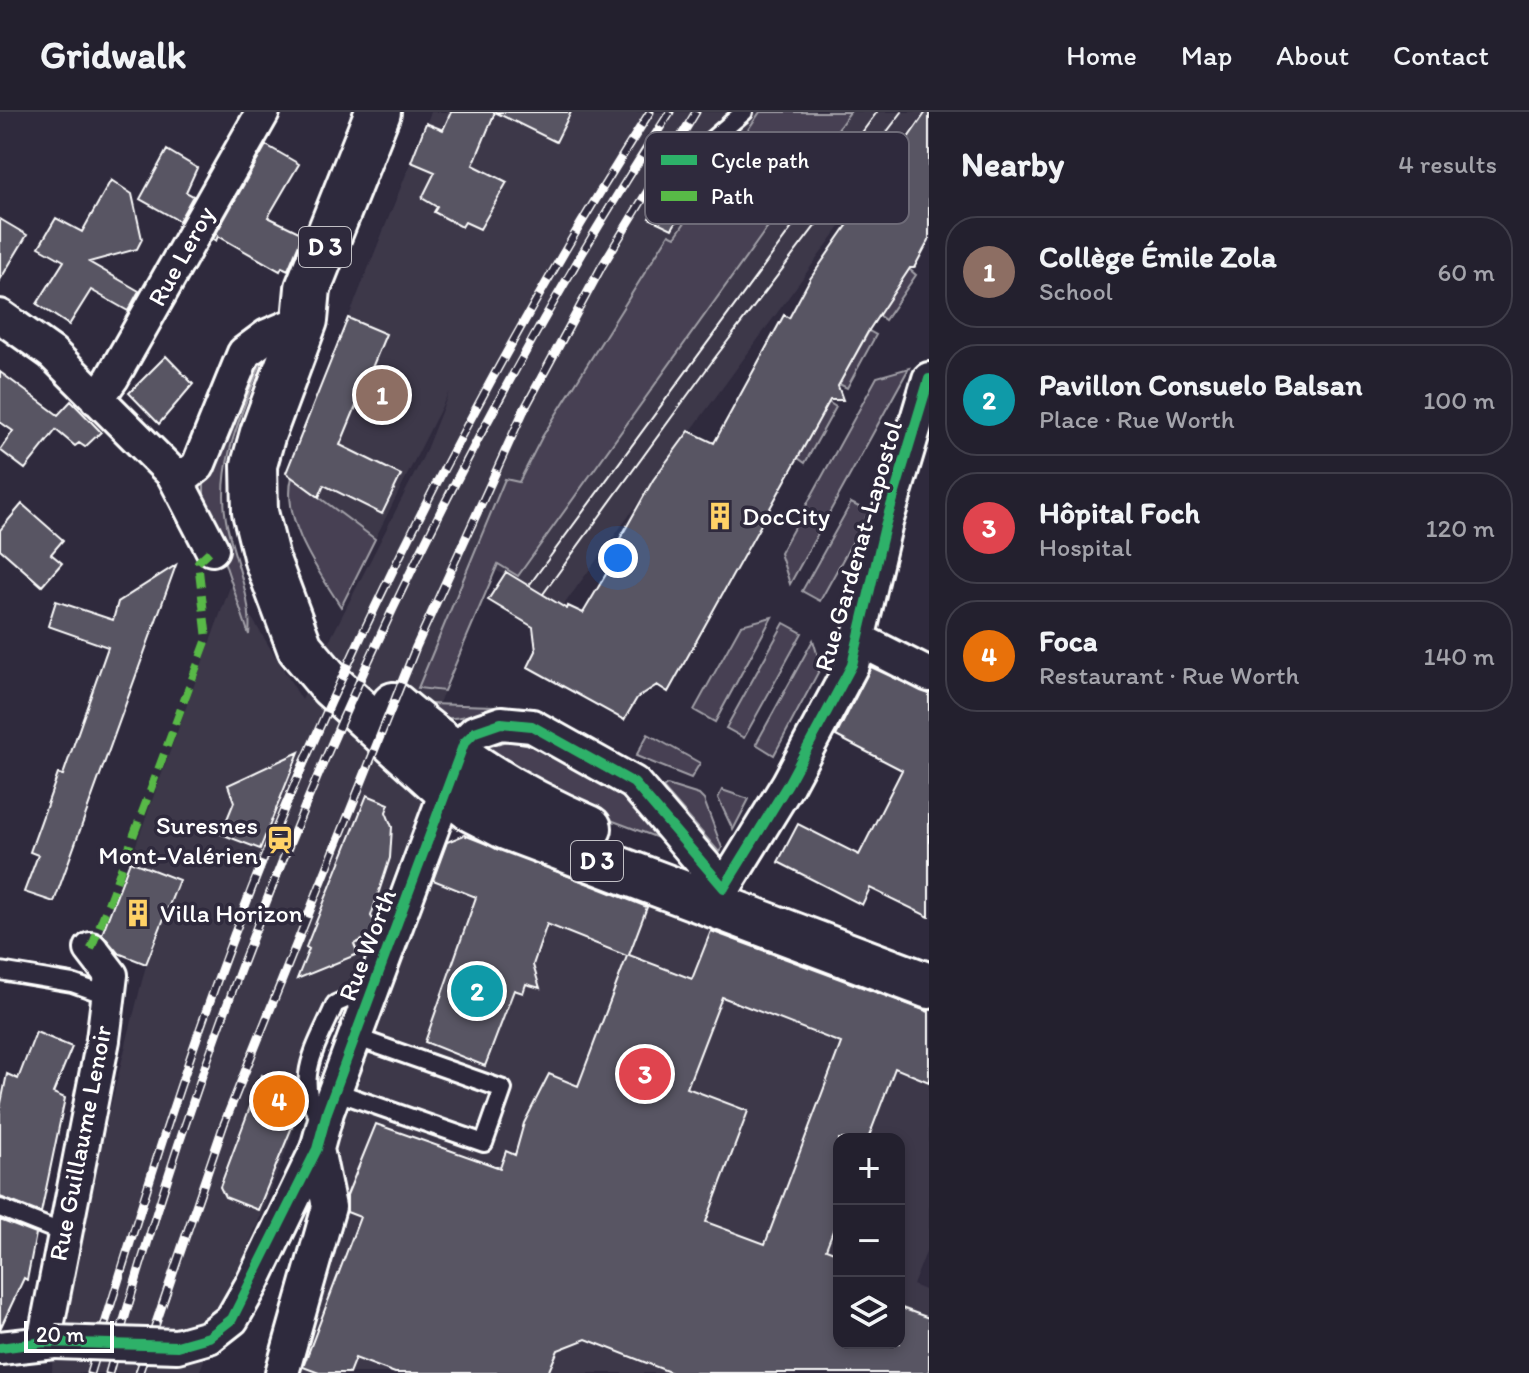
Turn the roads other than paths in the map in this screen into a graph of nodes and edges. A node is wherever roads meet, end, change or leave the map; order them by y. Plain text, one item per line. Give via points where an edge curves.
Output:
1 (263, 112) edge
2 (378, 112) edge
3 (403, 112) edge
4 (744, 112) edge
5 (721, 132) edge
6 (0, 316) edge
7 (305, 320) junction
8 (929, 379) edge
9 (97, 399) junction
10 (173, 474) junction
11 (212, 549) dead end
12 (858, 639) junction
13 (929, 675) edge
14 (453, 774) junction
15 (738, 904) junction
16 (91, 949) dead end
17 (0, 971) edge
18 (929, 986) edge
19 (375, 987) junction
20 (106, 995) junction
21 (355, 1037) junction
22 (334, 1091) junction
23 (321, 1137) junction
24 (0, 1208) edge
25 (63, 1233) junction
26 (49, 1342) junction
27 (0, 1348) edge
28 (282, 1373) edge

1 - 9 street, Rue Leroy
2 - 7 main road, D 3 via 308,288
3 - 7 main road, D 3 via 326,295
4 - 5 lane
6 - 9 street via 52,353
7 - 10 street via 267,336 244,353 198,466 188,474
7 - 14 main road, D 3 via 254,465 255,512 276,584 300,648 332,686
8 - 12 street, Rue Gardenat-Lapostol
9 - 10 street
10 - 11 street
12 - 13 street
12 - 15 street, Rue Gardenat-Lapostol via 852,665 788,784
14 - 15 main road, D 3 via 527,802
14 - 15 main road, D 3 via 473,810 506,827 666,887
14 - 15 street via 464,743 475,732 501,723 532,726 634,783
14 - 19 street, Rue Worth
15 - 18 main road, D 3
16 - 20 street, Rue Guillaume Lenoir via 111,975
17 - 20 lane via 72,983
19 - 21 street, Rue Worth
19 - 23 lane via 335,1004 305,1078
20 - 25 street, Rue Guillaume Lenoir via 103,1040
21 - 22 street, Rue Worth
21 - 22 lane via 503,1089 484,1143
22 - 23 street, Rue Worth
23 - 26 street, bridge via 252,1284 232,1319 209,1337 177,1346
23 - 28 street, Rue Worth via 329,1207
24 - 25 lane
25 - 26 street, Rue Guillaume Lenoir
26 - 27 street

